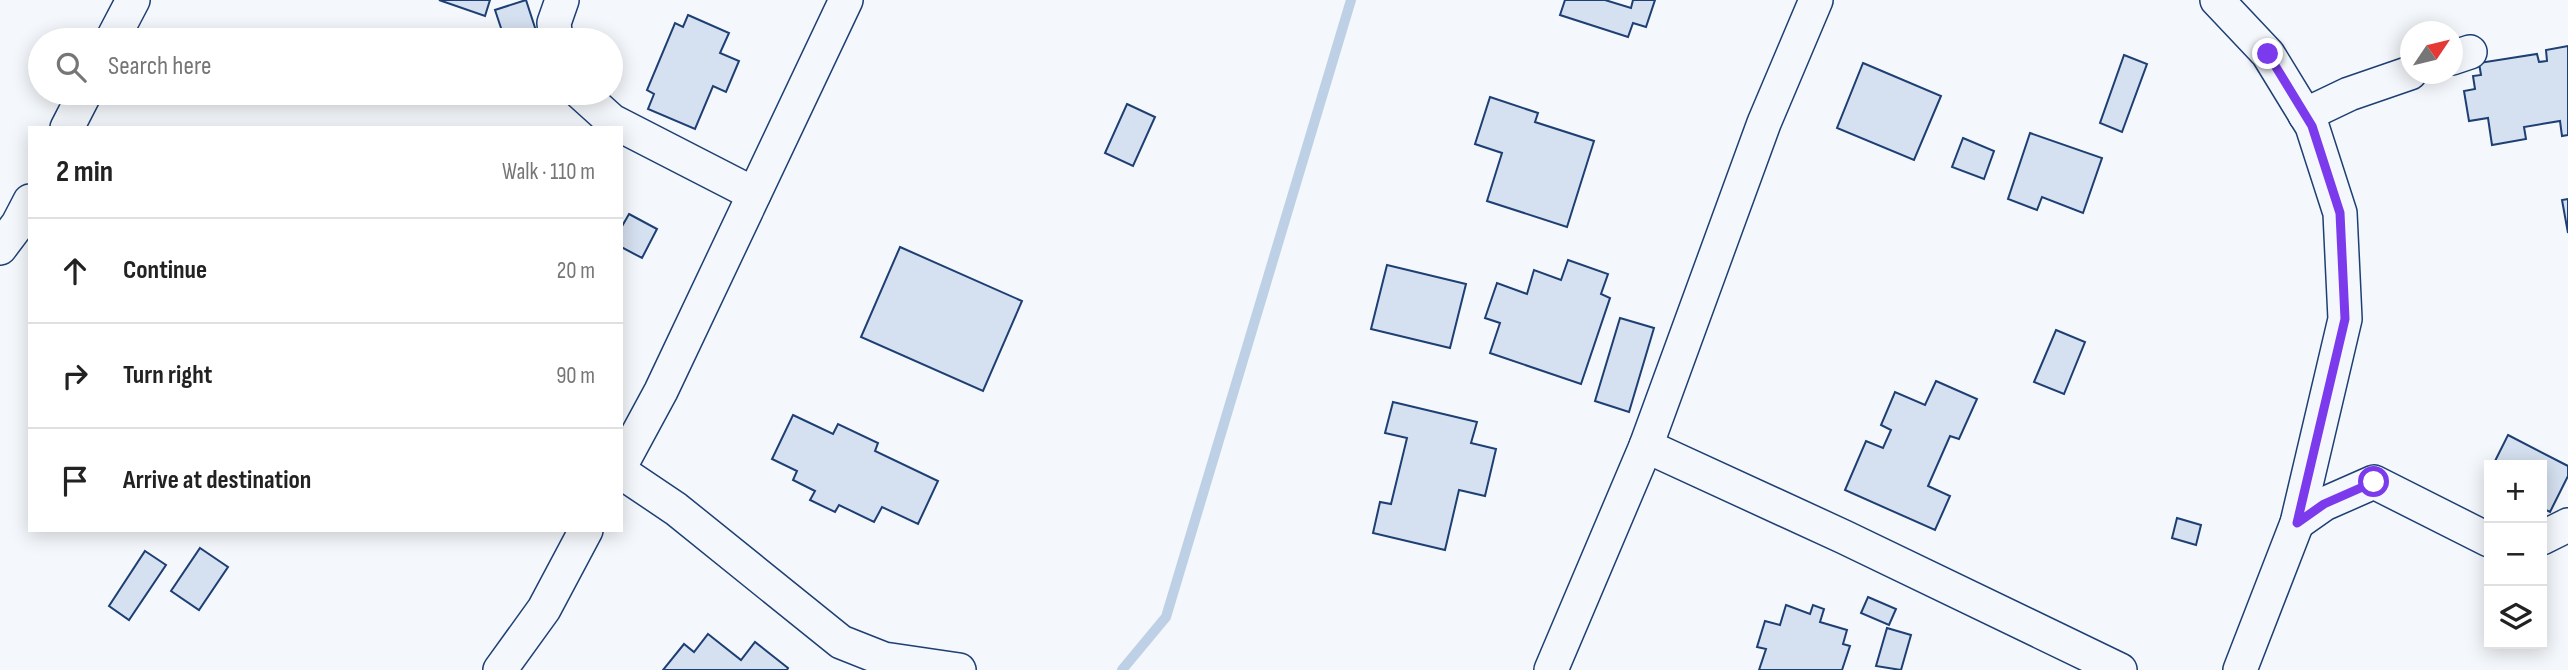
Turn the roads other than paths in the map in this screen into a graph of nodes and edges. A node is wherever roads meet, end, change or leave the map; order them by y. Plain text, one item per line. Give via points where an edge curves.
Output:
1 (133, 0) edge
2 (562, 0) edge
3 (846, 0) edge
4 (1816, 0) edge
5 (2217, 0) edge
6 (118, 28) edge
7 (555, 28) edge
8 (2400, 76) edge
9 (79, 105) edge
10 (595, 105) edge
11 (2305, 115) junction
12 (68, 126) edge
13 (622, 126) edge
14 (623, 127) edge
15 (754, 194) junction
16 (28, 205) edge
17 (0, 248) edge
18 (1646, 446) junction
19 (623, 462) edge
20 (623, 473) edge
21 (2297, 523) junction
22 (2568, 525) edge
23 (585, 532) edge
24 (2547, 536) edge
25 (2484, 537) edge
26 (500, 670) edge
27 (959, 670) edge
28 (1551, 670) edge
29 (2120, 670) edge
30 (2240, 670) edge

1 - 6 street
2 - 7 street
3 - 15 street
4 - 18 street via 1765,123
5 - 11 street via 2268,54
8 - 11 street
9 - 12 street
10 - 13 street
11 - 21 street via 2340,213 2345,319
14 - 15 street
15 - 19 street via 662,391
16 - 17 street
18 - 28 street
18 - 29 street
20 - 27 street via 676,509 841,642 884,659
21 - 25 street via 2324,504 2374,482
21 - 30 street
22 - 24 street
23 - 26 street via 544,608

